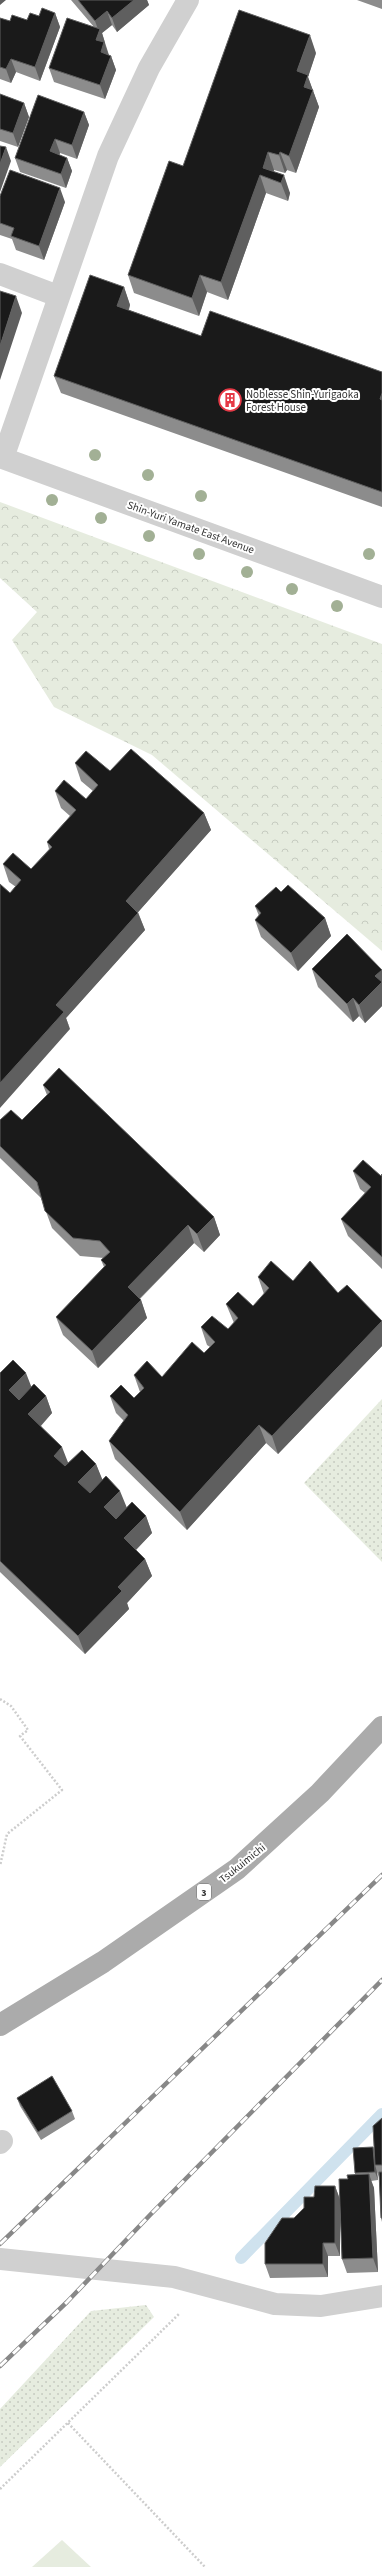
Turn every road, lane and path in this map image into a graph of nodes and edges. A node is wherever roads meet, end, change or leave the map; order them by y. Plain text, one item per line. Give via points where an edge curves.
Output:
1 (183, 2) edge
2 (0, 274) edge
3 (58, 296) junction
4 (2, 457) edge
5 (382, 597) edge
6 (0, 1699) edge
7 (382, 1727) edge
8 (0, 1866) edge
9 (0, 2025) edge
10 (0, 2259) edge
11 (207, 2285) junction
12 (382, 2296) edge
13 (68, 2423) junction
14 (0, 2489) edge
15 (205, 2567) edge

1 - 3 street via 108,156
2 - 3 street
3 - 4 street
4 - 5 street, Shin-Yuri Yamate East Avenue
6 - 8 path via 11,1706 28,1730 20,1736 62,1790 7,1834
7 - 9 main road, Tsukuimichi / 3 via 320,1793 237,1869 104,1962
10 - 11 street via 174,2277
11 - 12 street via 275,2304 321,2306
11 - 13 path
13 - 14 path
13 - 15 path

